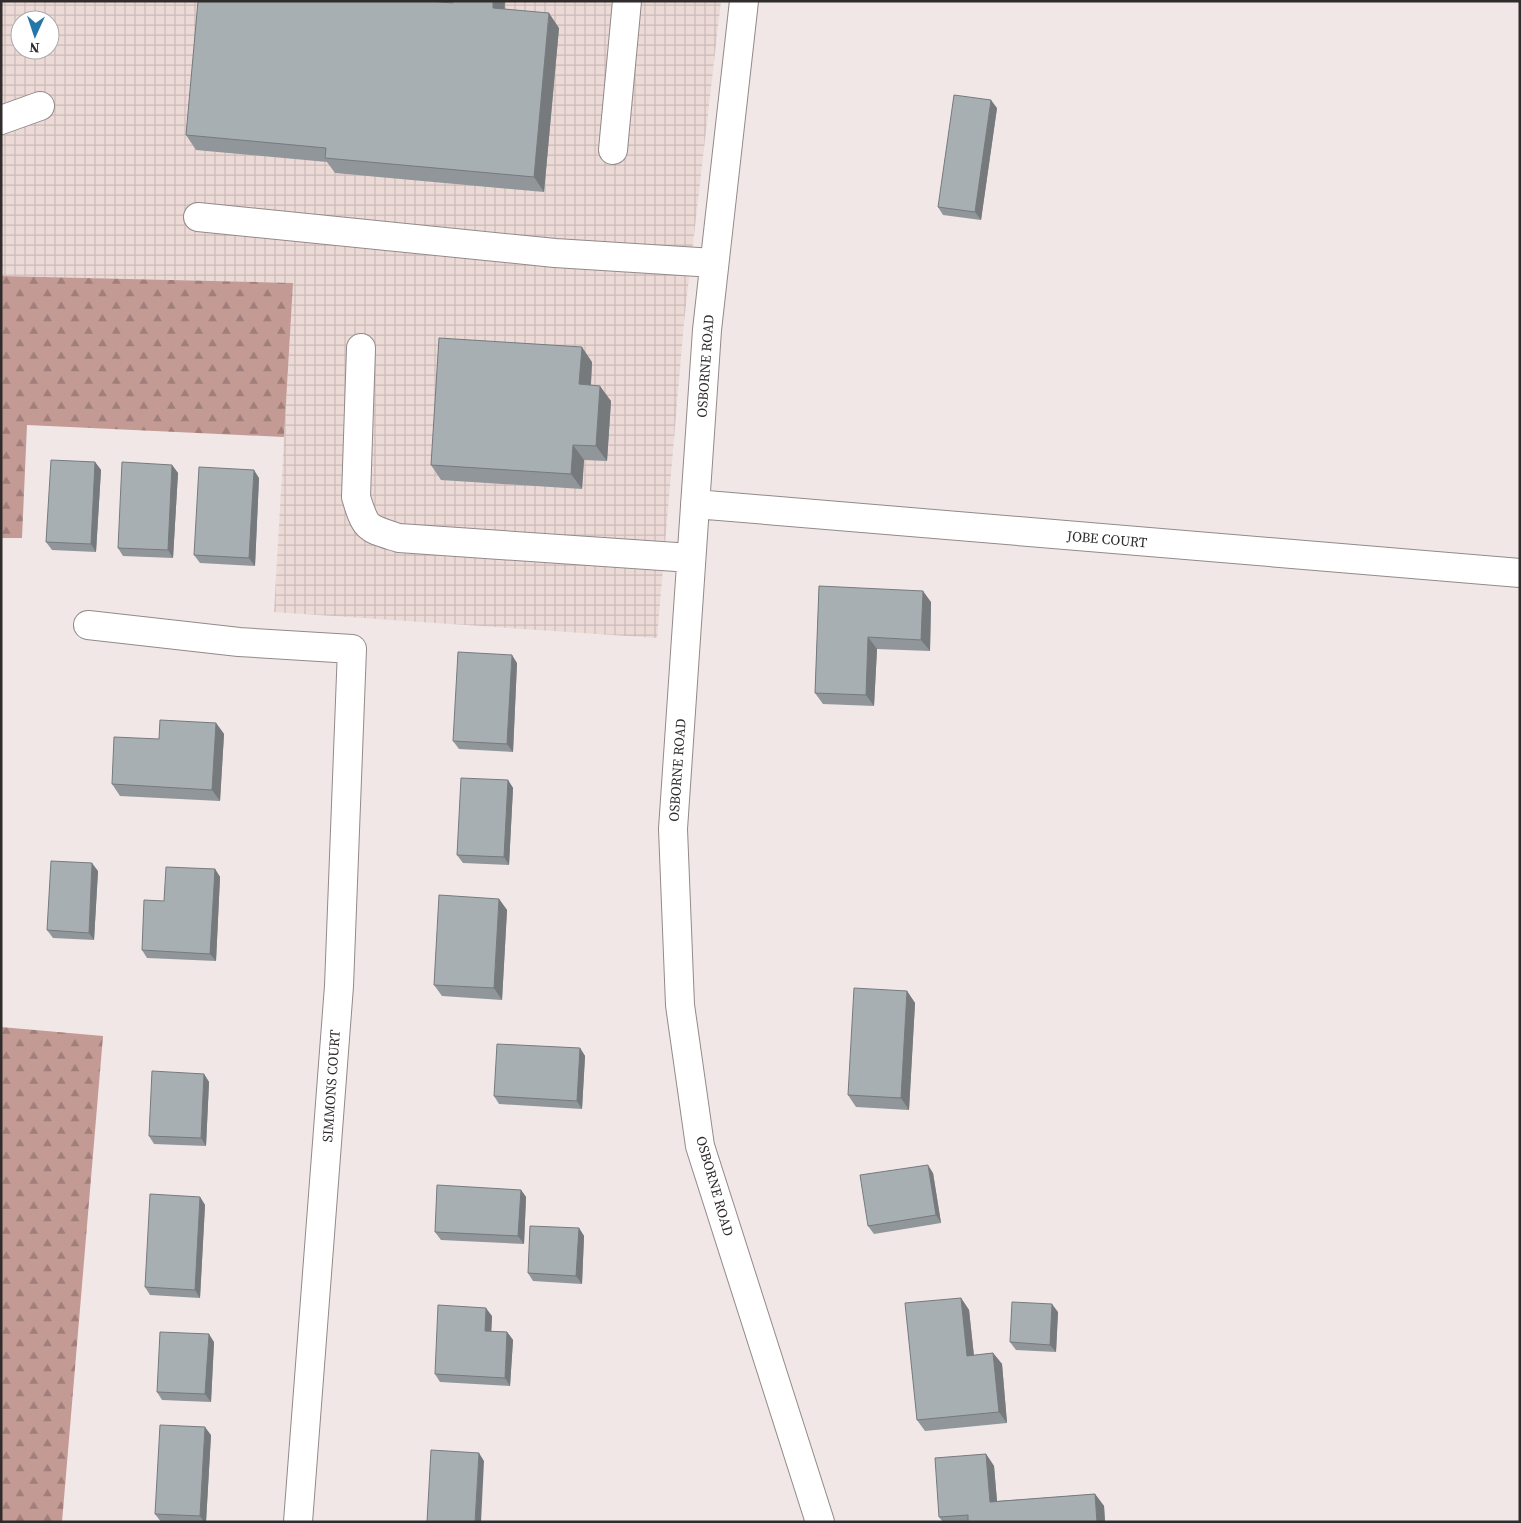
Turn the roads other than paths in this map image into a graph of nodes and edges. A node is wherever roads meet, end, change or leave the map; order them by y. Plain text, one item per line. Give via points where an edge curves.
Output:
1 (627, 1) edge
2 (744, 1) edge
3 (40, 106) dead end
4 (1, 120) edge
5 (614, 150) dead end
6 (198, 217) dead end
7 (714, 263) junction
8 (361, 348) dead end
9 (695, 504) junction
10 (691, 558) junction
11 (1520, 573) edge
12 (88, 625) dead end
13 (298, 1522) edge
14 (820, 1522) edge

1 - 5 street
2 - 7 street, OSBORNE ROAD
3 - 4 street
6 - 7 street via 555,253
7 - 9 street, OSBORNE ROAD
8 - 10 street via 356,497 362,518 371,530 399,538
9 - 10 street, OSBORNE ROAD
9 - 11 street, JOBE COURT
10 - 14 street, OSBORNE ROAD via 673,829 680,1005 700,1146
12 - 13 street, SIMMONS COURT via 239,642 352,649 338,986

